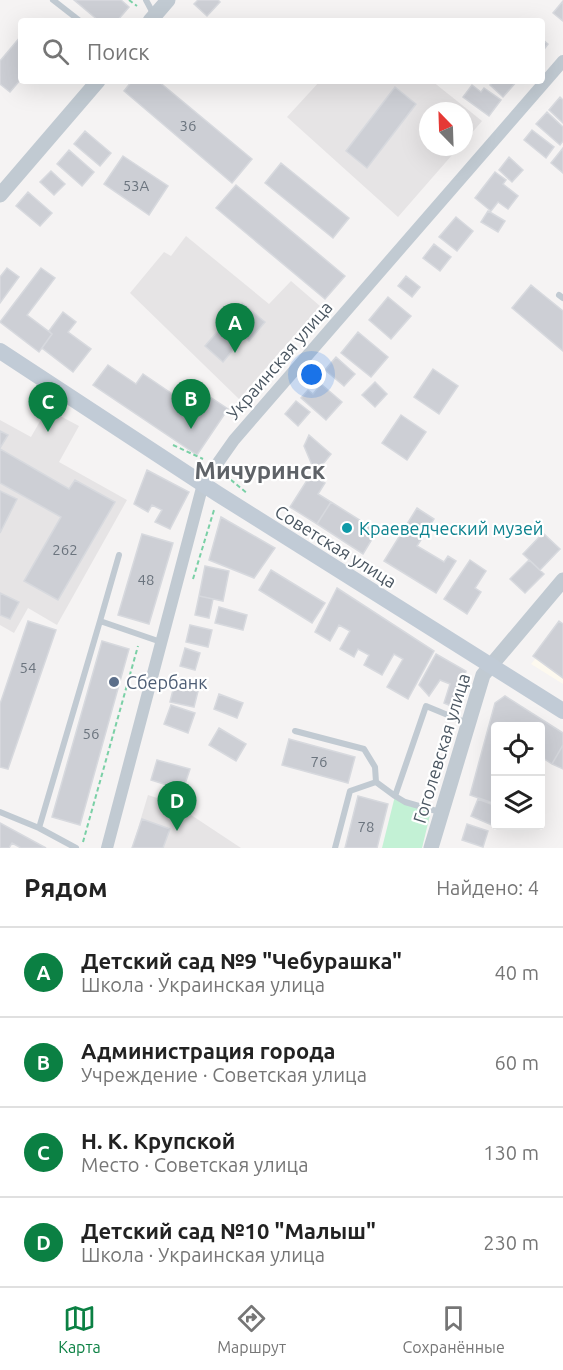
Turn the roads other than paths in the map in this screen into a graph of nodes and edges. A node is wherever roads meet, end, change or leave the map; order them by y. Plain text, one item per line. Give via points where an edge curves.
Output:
1 (52, 0) edge
2 (146, 0) edge
3 (168, 0) edge
4 (76, 18) edge
5 (152, 18) edge
6 (563, 61) edge
7 (545, 82) edge
8 (95, 84) edge
9 (543, 84) edge
10 (0, 195) edge
11 (0, 351) edge
12 (203, 484) junction
13 (119, 555) dead end
14 (563, 580) edge
15 (100, 621) junction
16 (161, 642) junction
17 (490, 666) junction
18 (563, 711) edge
19 (468, 723) junction
20 (295, 731) dead end
21 (376, 782) junction
22 (395, 796) junction
23 (0, 812) edge
24 (440, 812) junction
25 (39, 828) junction
26 (76, 848) edge
27 (107, 848) edge
28 (335, 848) edge
29 (430, 848) edge

1 - 4 lane
2 - 5 lane
3 - 5 street
6 - 7 street, Украинская улица
8 - 10 street
9 - 12 street, Украинская улица via 234,440
11 - 12 main road, Советская улица
12 - 16 street, Украинская улица
12 - 17 main road, Советская улица
13 - 15 lane
14 - 17 street, Гоголевская улица
15 - 16 lane
15 - 25 lane
16 - 27 street, Украинская улица
17 - 18 main road, Советская улица
17 - 19 street, Гоголевская улица via 483,675
19 - 22 lane via 426,706
19 - 24 street, Гоголевская улица
20 - 21 lane via 364,749 375,767
21 - 22 lane
21 - 28 lane via 350,792
22 - 24 lane
23 - 25 lane
24 - 29 street, Гоголевская улица
25 - 26 lane

